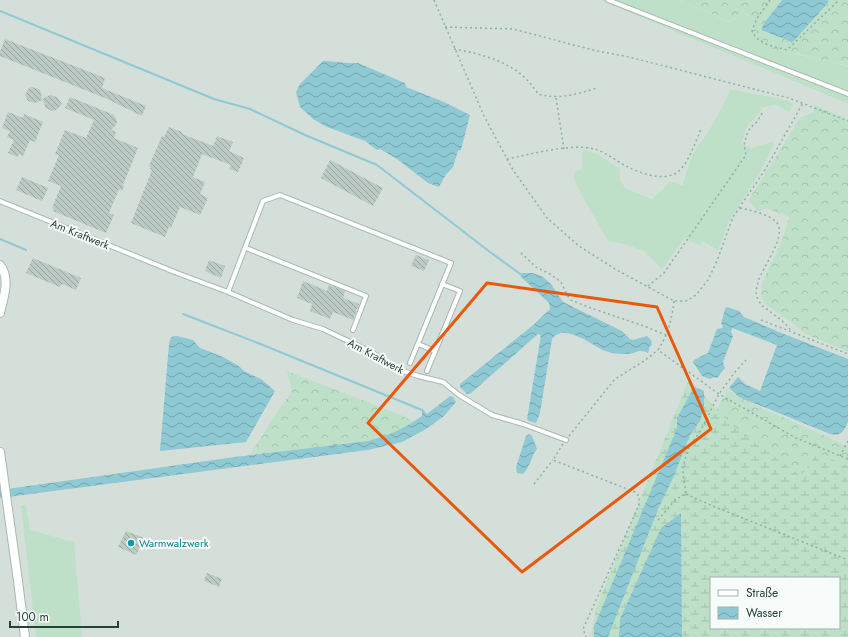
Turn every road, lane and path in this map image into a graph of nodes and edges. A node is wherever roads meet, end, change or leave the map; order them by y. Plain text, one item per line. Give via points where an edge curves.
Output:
1 (434, 0) edge
2 (608, 0) edge
3 (770, 0) edge
4 (840, 0) edge
5 (445, 27) junction
6 (454, 49) junction
7 (596, 88) dead end
8 (848, 94) edge
9 (556, 97) junction
10 (803, 103) junction
11 (763, 112) dead end
12 (848, 121) edge
13 (701, 129) dead end
14 (564, 149) junction
15 (507, 159) junction
16 (0, 201) edge
17 (740, 208) junction
18 (246, 248) junction
19 (521, 253) dead end
20 (0, 265) edge
21 (442, 284) junction
22 (647, 287) junction
23 (228, 292) junction
24 (674, 301) junction
25 (0, 313) edge
26 (761, 320) dead end
27 (352, 330) dead end
28 (791, 331) junction
29 (666, 335) junction
30 (418, 344) junction
31 (658, 350) junction
32 (435, 351) junction
33 (848, 354) edge
34 (746, 360) dead end
35 (410, 363) dead end
36 (427, 370) dead end
37 (719, 394) junction
38 (566, 440) junction
39 (848, 441) edge
40 (0, 452) edge
41 (840, 456) junction
42 (848, 459) edge
43 (553, 460) junction
44 (1, 470) edge
45 (534, 484) dead end
46 (686, 494) junction
47 (658, 520) dead end
48 (848, 560) edge
49 (25, 637) edge
50 (586, 637) edge

1 - 5 path
2 - 8 lane
3 - 4 path via 757,18 752,31 756,38 766,44 787,50
5 - 6 path
5 - 10 path via 513,29
6 - 9 path via 499,60 518,72 538,94
6 - 15 path via 484,116
7 - 9 path
9 - 14 path
10 - 12 path
10 - 17 path
11 - 22 path via 747,134 744,145 746,155 664,273
13 - 14 path via 688,159 676,173 664,177 626,166 596,149
14 - 15 path
15 - 22 path via 547,218 579,246
16 - 23 lane, Am Kraftwerk
17 - 24 path via 733,218 718,261 708,280 696,295 686,301
17 - 28 path via 769,218 776,222 780,230 756,292 764,308 788,324
18 - 21 lane via 263,201 280,195 451,263
18 - 23 lane
18 - 27 lane via 366,296
19 - 29 path via 536,267 561,282 571,300
20 - 25 street via 6,283
21 - 30 lane
21 - 32 lane via 460,291
22 - 24 path
23 - 38 lane, Am Kraftwerk via 323,330 373,353 394,368 442,382 492,415
24 - 29 path
26 - 28 path
28 - 33 path
29 - 31 path
30 - 32 lane
30 - 35 lane
31 - 37 path
31 - 38 path via 615,379
32 - 36 lane
34 - 37 path
37 - 41 path via 796,438
37 - 46 path via 701,430 689,447 683,466
38 - 43 path
39 - 41 path
40 - 44 street
41 - 42 path
43 - 45 path
43 - 50 path via 635,492 639,496 639,505 584,629
44 - 49 street
46 - 47 path via 676,499
46 - 48 path

